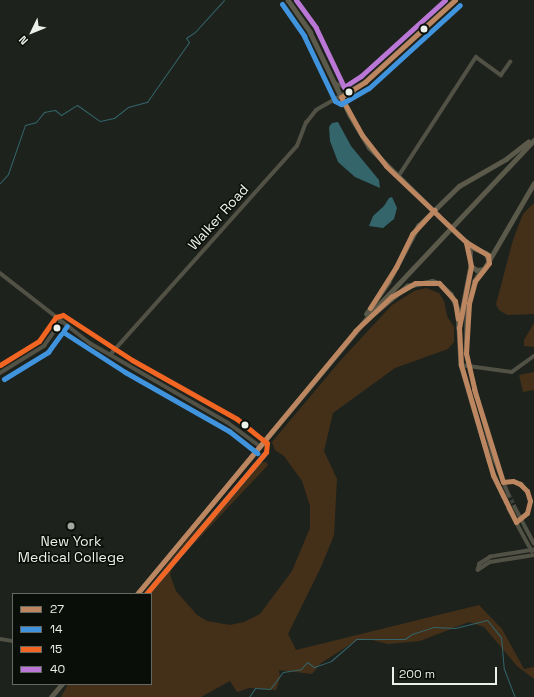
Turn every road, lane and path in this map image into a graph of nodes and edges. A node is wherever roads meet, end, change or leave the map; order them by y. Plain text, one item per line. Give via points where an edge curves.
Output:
1 (288, 0) edge
2 (455, 0) edge
3 (510, 62) dead end
4 (335, 83) junction
5 (354, 91) junction
6 (342, 97) junction
7 (534, 138) edge
8 (398, 177) junction
9 (534, 183) edge
10 (434, 210) junction
11 (466, 242) junction
12 (495, 247) junction
13 (478, 249) junction
14 (484, 251) junction
15 (470, 256) junction
16 (489, 260) junction
17 (471, 266) junction
18 (482, 270) junction
19 (0, 274) edge
20 (61, 322) junction
21 (459, 328) junction
22 (356, 331) junction
23 (110, 355) junction
24 (534, 356) edge
25 (468, 364) junction
26 (461, 365) junction
27 (0, 373) edge
28 (261, 447) junction
29 (509, 495) tunnel mouth
30 (503, 496) tunnel mouth
31 (515, 507) tunnel mouth
32 (509, 509) tunnel mouth
33 (534, 543) edge
34 (532, 550) edge
35 (534, 555) edge
36 (138, 593) edge
37 (0, 639) edge
38 (12, 641) edge
39 (61, 685) edge
40 (51, 697) edge

1 - 4 main road via 310,32
2 - 5 street, Walker Road
3 - 8 street via 501,75 476,57
4 - 5 street
4 - 6 main road
5 - 6 street, Walker Road
6 - 8 main road via 369,147
6 - 23 street, Walker Road via 322,106 310,116 297,146
7 - 10 main road via 506,159 459,186
7 - 22 main road
8 - 10 main road
9 - 12 main road via 514,221
10 - 11 main road, bridge
10 - 22 main road via 412,234 388,282
11 - 13 main road
11 - 15 main road
12 - 14 main road
12 - 16 main road
13 - 14 main road
13 - 15 main road
14 - 16 main road
15 - 17 main road
16 - 18 main road
17 - 18 main road
17 - 21 street
18 - 25 street via 475,281 467,314 465,338
19 - 20 street
20 - 23 street
20 - 27 street via 44,346
21 - 22 main road via 458,310 451,294 440,283 424,281 399,291
21 - 26 street
22 - 28 main road
23 - 28 street via 227,422
24 - 25 street via 512,372
25 - 26 street
25 - 29 street via 494,458
26 - 30 street via 489,461
28 - 36 main road
31 - 33 street
32 - 34 street
34 - 35 street
34 - 35 street via 491,557 480,564 478,570 490,562
37 - 38 street
39 - 40 main road

